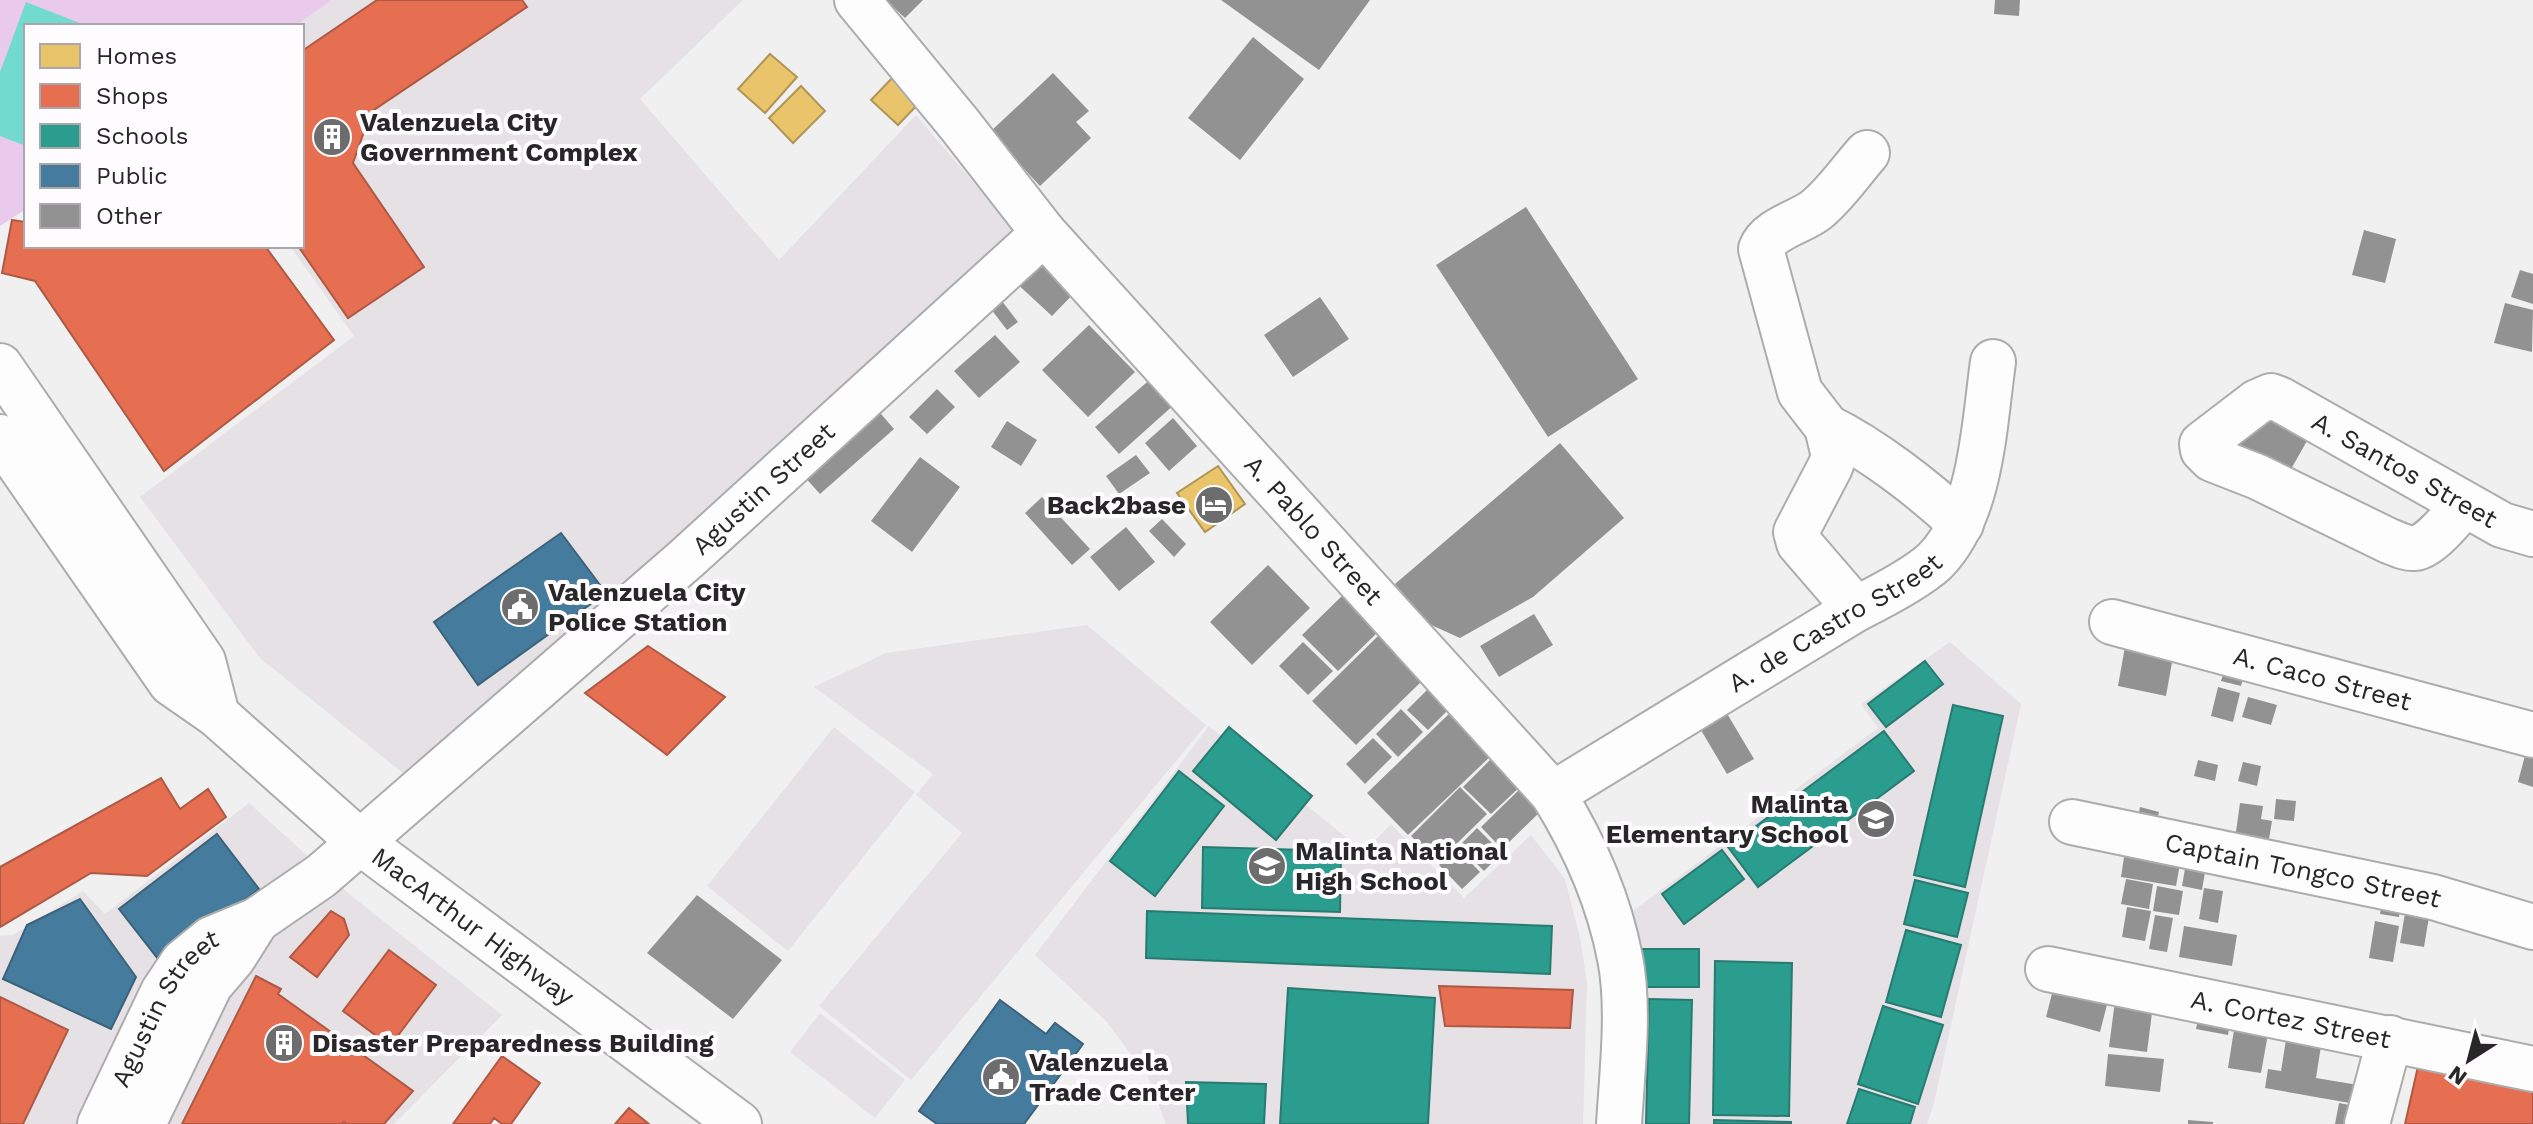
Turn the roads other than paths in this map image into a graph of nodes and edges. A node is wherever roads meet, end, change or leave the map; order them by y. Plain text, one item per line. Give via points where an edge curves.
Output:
1 (857, 0) edge
2 (1867, 153) dead end
3 (1044, 233) junction
4 (1993, 362) dead end
5 (0, 366) edge
6 (1827, 427) junction
7 (0, 437) edge
8 (2465, 504) junction
9 (1961, 524) junction
10 (2533, 534) edge
11 (1856, 609) junction
12 (2112, 622) dead end
13 (217, 715) junction
14 (2533, 735) edge
15 (1553, 794) junction
16 (2072, 822) dead end
17 (360, 842) junction
18 (257, 920) junction
19 (2533, 927) edge
20 (2048, 969) dead end
21 (2390, 1038) junction
22 (2533, 1069) edge
23 (100, 1124) edge
24 (143, 1124) edge
25 (739, 1124) edge
26 (1619, 1124) edge
27 (2367, 1124) edge

1 - 3 main road, A. Pablo Street
2 - 6 main road via 1817,209 1769,238 1761,249 1800,392
3 - 15 main road, A. Pablo Street
3 - 17 main road, Agustin Street via 686,559
4 - 9 main road, A. de Castro Street via 1976,479
5 - 13 main road via 203,661
6 - 9 main road via 1936,500
6 - 11 main road via 1834,456 1796,532 1799,543
7 - 13 main road, MacArthur Highway via 171,683
8 - 8 main road, A. Santos Street via 2271,396 2202,444 2207,455 2411,548 2432,538
8 - 10 main road, A. Santos Street via 2502,525
9 - 11 main road, A. de Castro Street via 1934,561
11 - 15 main road, A. de Castro Street
12 - 14 main road, A. Caco Street
13 - 17 main road, MacArthur Highway
15 - 26 main road, A. Pablo Street via 1601,893 1620,960 1624,1022
16 - 19 main road, Captain Tongco Street via 2433,897
17 - 18 main road, Agustin Street
17 - 25 main road, MacArthur Highway
18 - 23 main road, Agustin Street via 211,939 183,962 163,992
18 - 24 main road, Agustin Street via 210,985
20 - 21 main road, A. Cortez Street
21 - 22 main road, A. Cortez Street
21 - 27 main road

